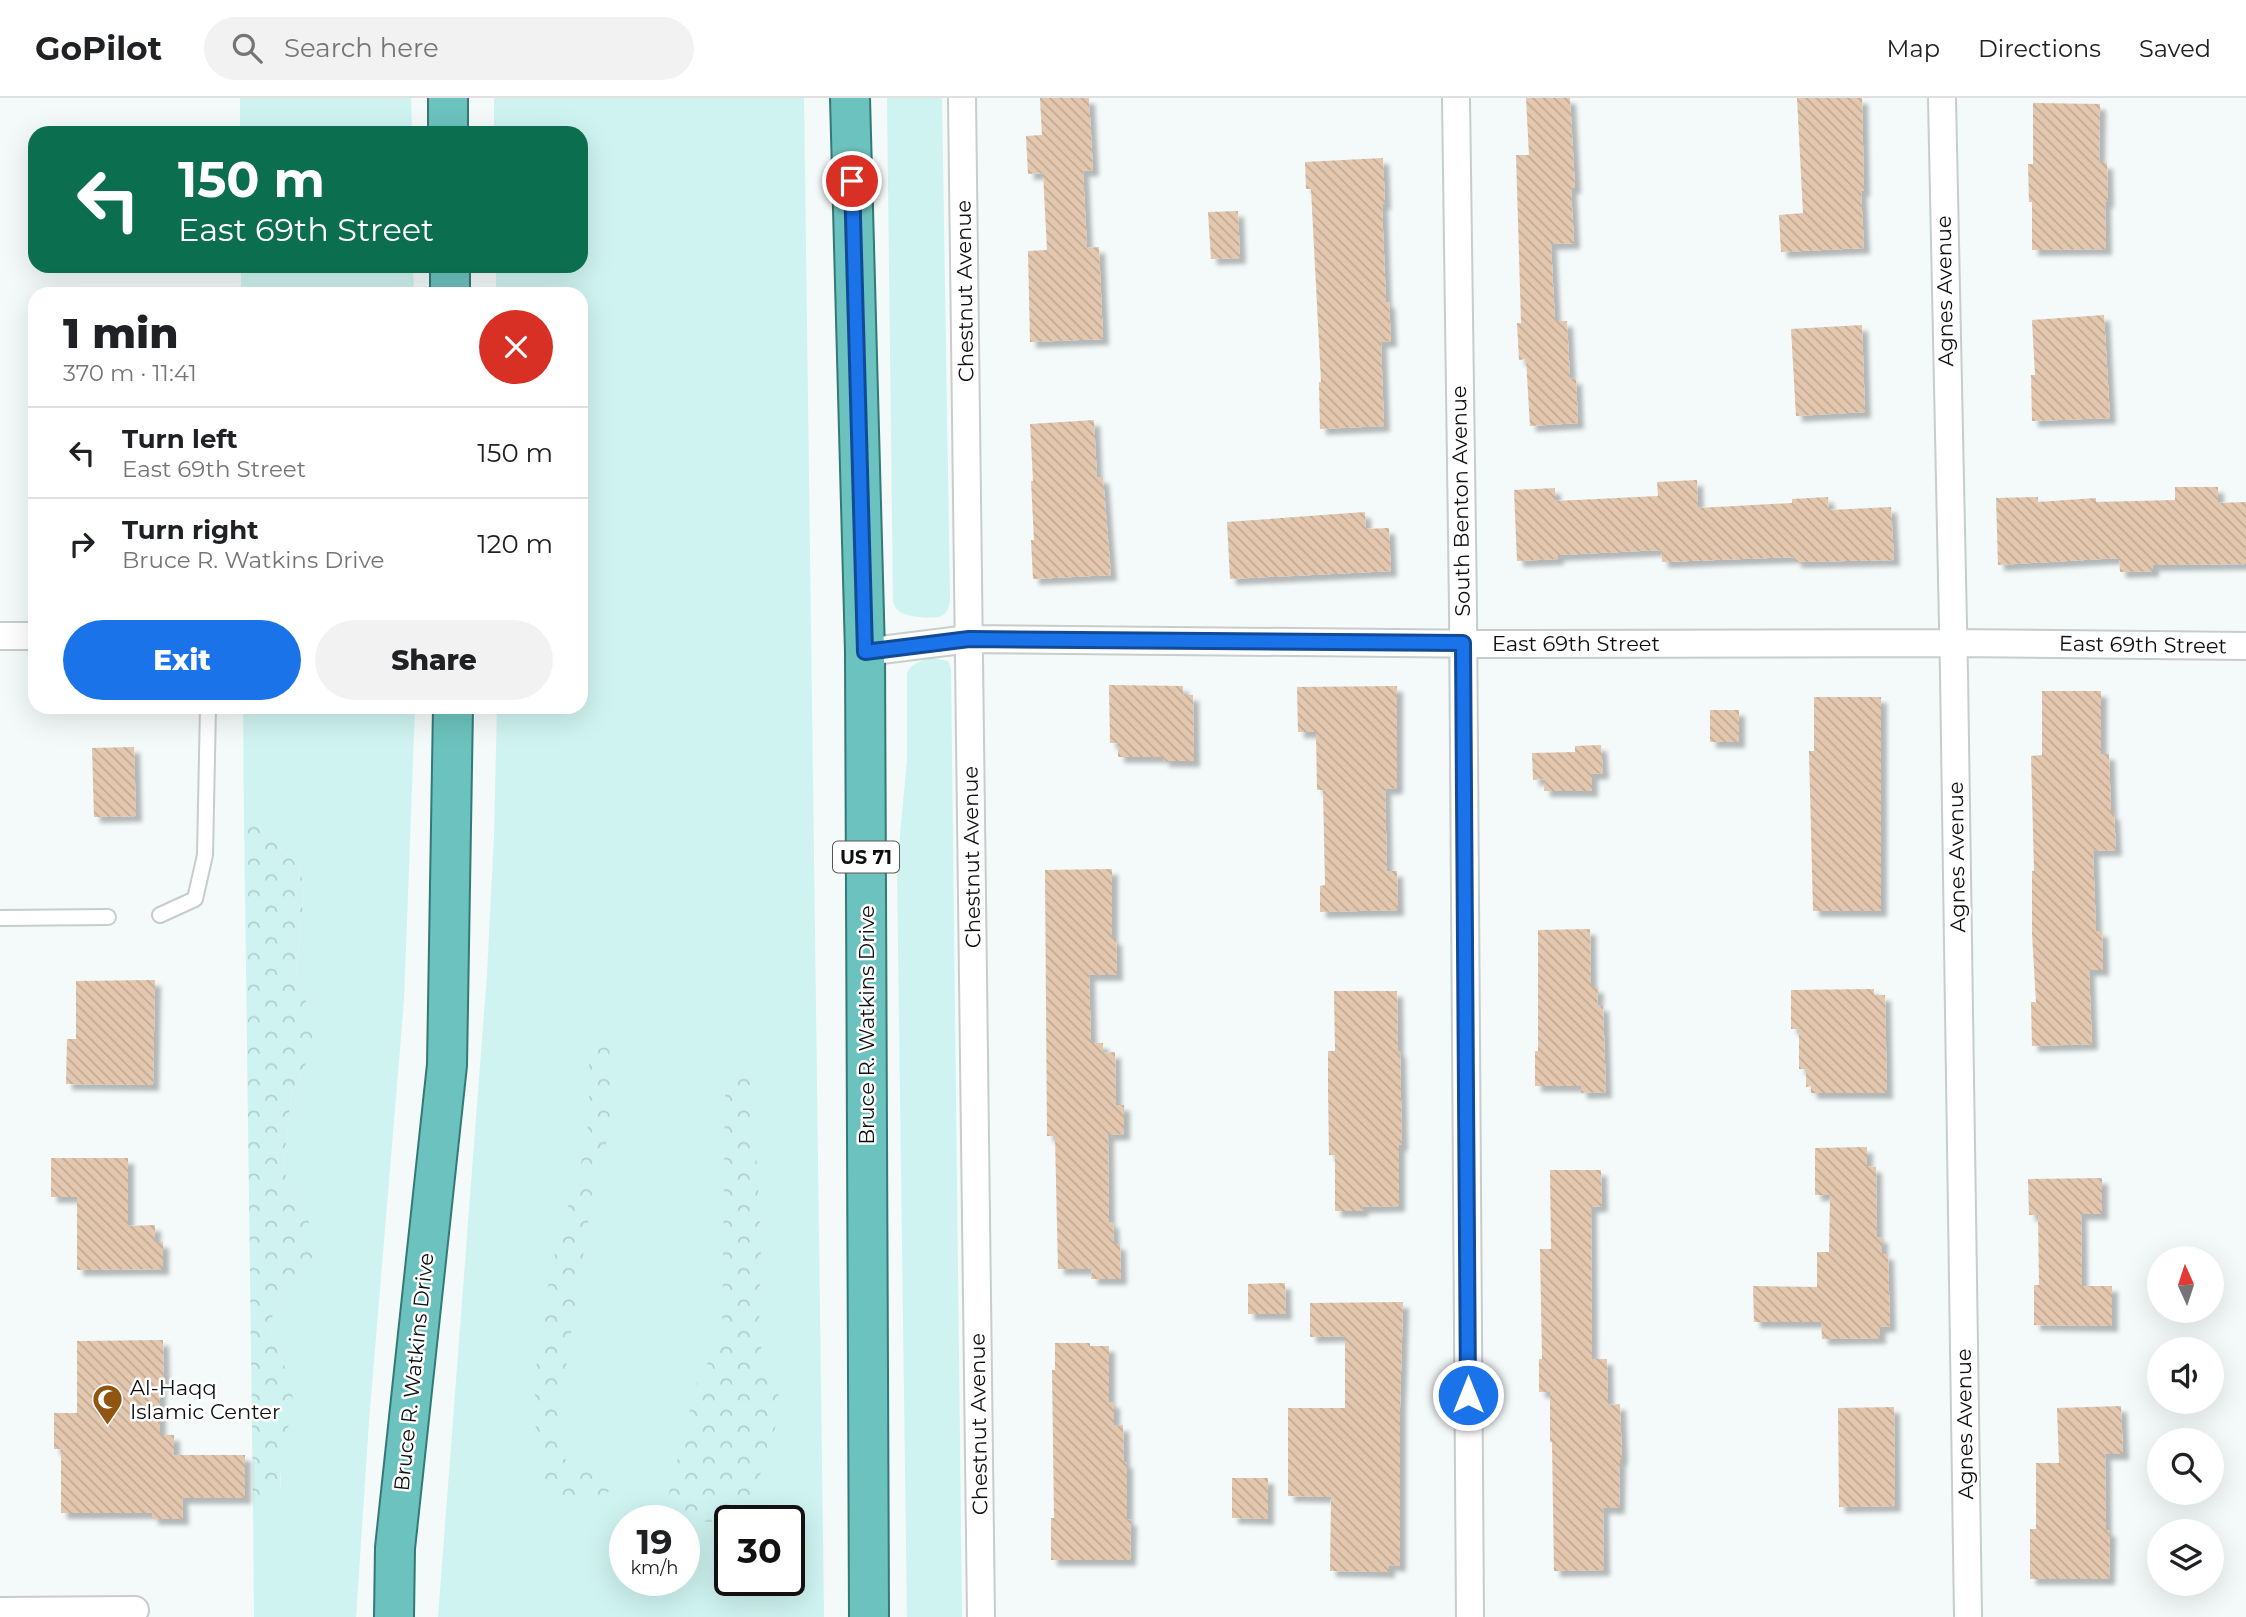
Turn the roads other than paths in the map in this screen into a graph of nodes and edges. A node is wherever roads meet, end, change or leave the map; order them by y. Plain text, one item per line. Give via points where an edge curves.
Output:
1 (448, 98) edge
2 (850, 98) edge
3 (962, 98) edge
4 (1456, 98) edge
5 (1942, 98) edge
6 (448, 126) edge
7 (0, 636) edge
8 (28, 636) edge
9 (969, 639) junction
10 (1463, 643) junction
11 (1953, 643) junction
12 (2246, 646) edge
13 (865, 652) junction
14 (208, 714) edge
15 (453, 714) edge
16 (160, 915) dead end
17 (108, 917) dead end
18 (0, 918) edge
19 (135, 1610) dead end
20 (0, 1611) edge
21 (394, 1617) edge
22 (869, 1617) edge
23 (981, 1617) edge
24 (1470, 1617) edge
25 (1968, 1617) edge

1 - 6 highway
2 - 13 highway, Bruce R. Watkins Drive / US 71
3 - 9 street, Chestnut Avenue
4 - 10 street, South Benton Avenue
5 - 11 street, Agnes Avenue
7 - 8 street
9 - 10 street, East 69th Street
9 - 13 street, East 69th Street
9 - 23 street, Chestnut Avenue
10 - 11 street, East 69th Street
10 - 24 street, South Benton Avenue
11 - 12 street, East 69th Street
11 - 25 street, Agnes Avenue
13 - 22 highway, Bruce R. Watkins Drive / US 71
14 - 16 lane via 205,855 195,899
15 - 21 highway, Bruce R. Watkins Drive via 447,1065 395,1548
17 - 18 lane
19 - 20 street

